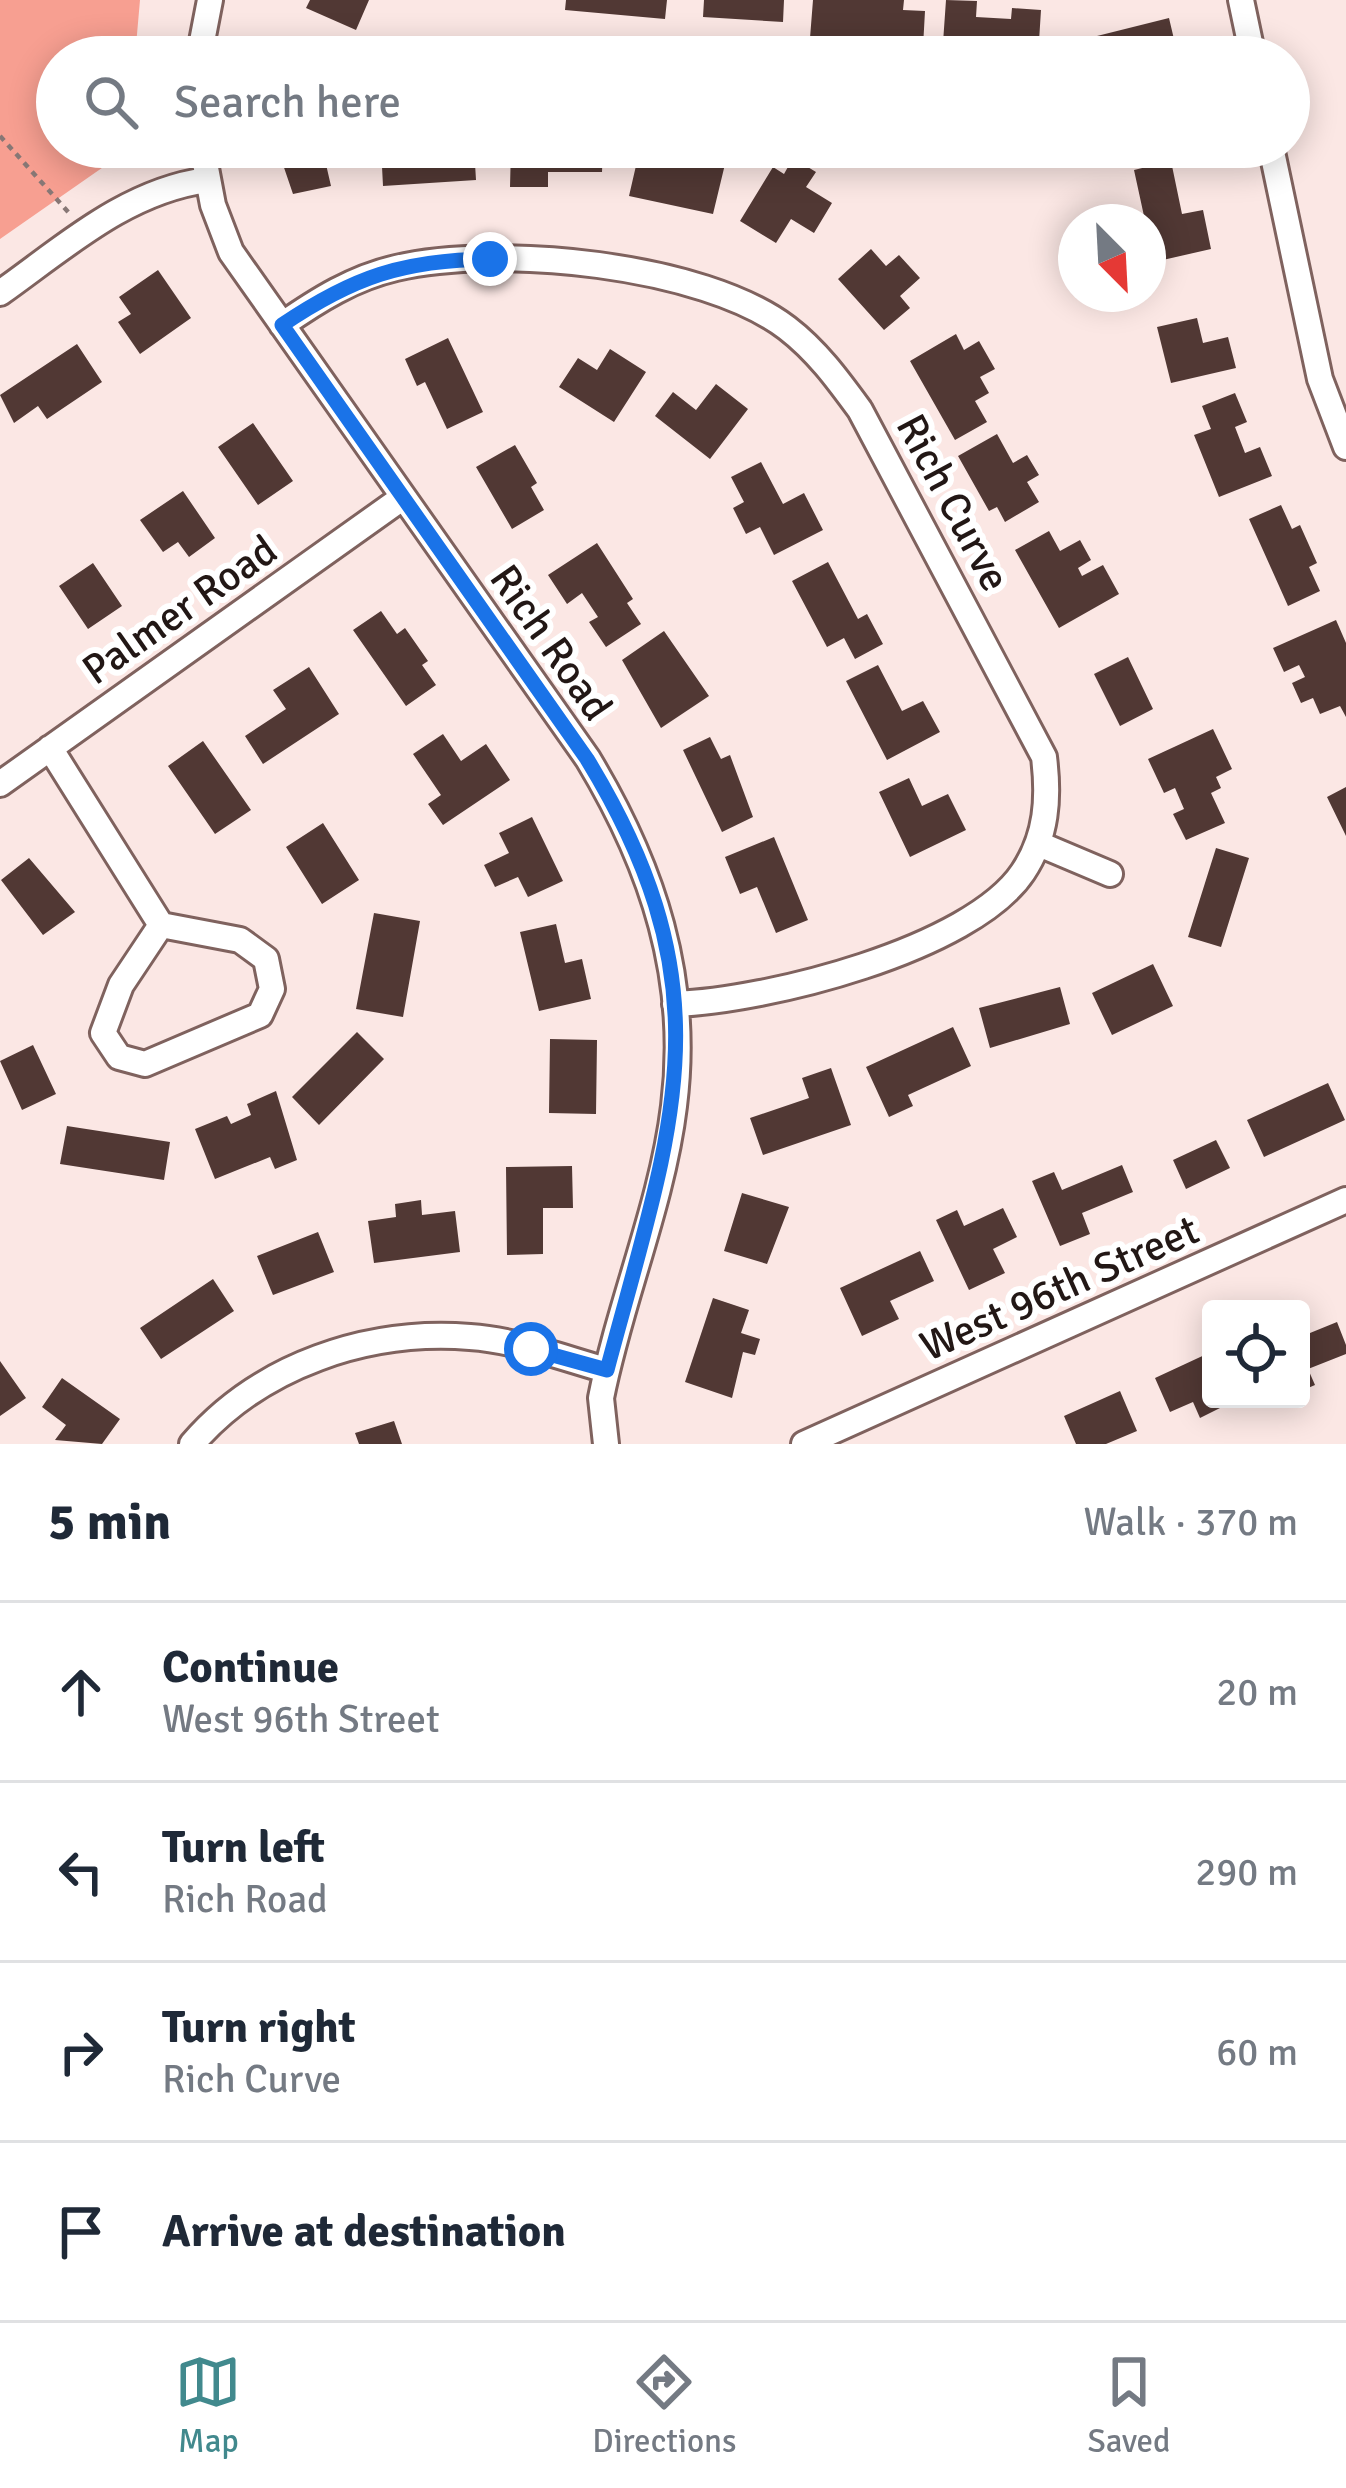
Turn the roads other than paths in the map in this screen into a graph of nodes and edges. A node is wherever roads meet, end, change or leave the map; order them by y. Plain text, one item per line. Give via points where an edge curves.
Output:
1 (210, 0) edge
2 (1241, 0) edge
3 (204, 36) edge
4 (1249, 36) edge
5 (205, 168) edge
6 (1275, 168) edge
7 (207, 179) junction
8 (0, 292) edge
9 (282, 325) junction
10 (1346, 447) edge
11 (402, 498) junction
12 (50, 748) junction
13 (0, 784) edge
14 (1039, 844) junction
15 (1110, 874) dead end
16 (161, 925) junction
17 (675, 1004) junction
18 (1346, 1200) edge
19 (607, 1370) junction
20 (192, 1444) edge
21 (606, 1444) edge
22 (804, 1444) edge

1 - 3 street
2 - 4 street
5 - 7 street, Rich Road
6 - 10 street via 1320,379
7 - 8 street via 149,192
7 - 9 street, Rich Road via 231,252
9 - 11 street, Rich Road
9 - 14 street, Rich Curve via 351,282 442,260 490,259 688,280 786,327 860,410 1027,719 1044,757 1048,797
11 - 12 street, Palmer Road
11 - 17 street, Rich Road via 626,823 654,890
12 - 13 street, Palmer Road
12 - 16 street
14 - 15 street
14 - 17 street, Rich Curve via 995,903 905,947 819,982
16 - 16 street via 121,985 103,1033 119,1057 145,1064 260,1015 272,989 266,959 240,940
17 - 19 street, Rich Road via 674,1108
18 - 22 street, West 96th Street
19 - 20 street via 475,1337 356,1345 249,1393
19 - 21 street, Rich Road

